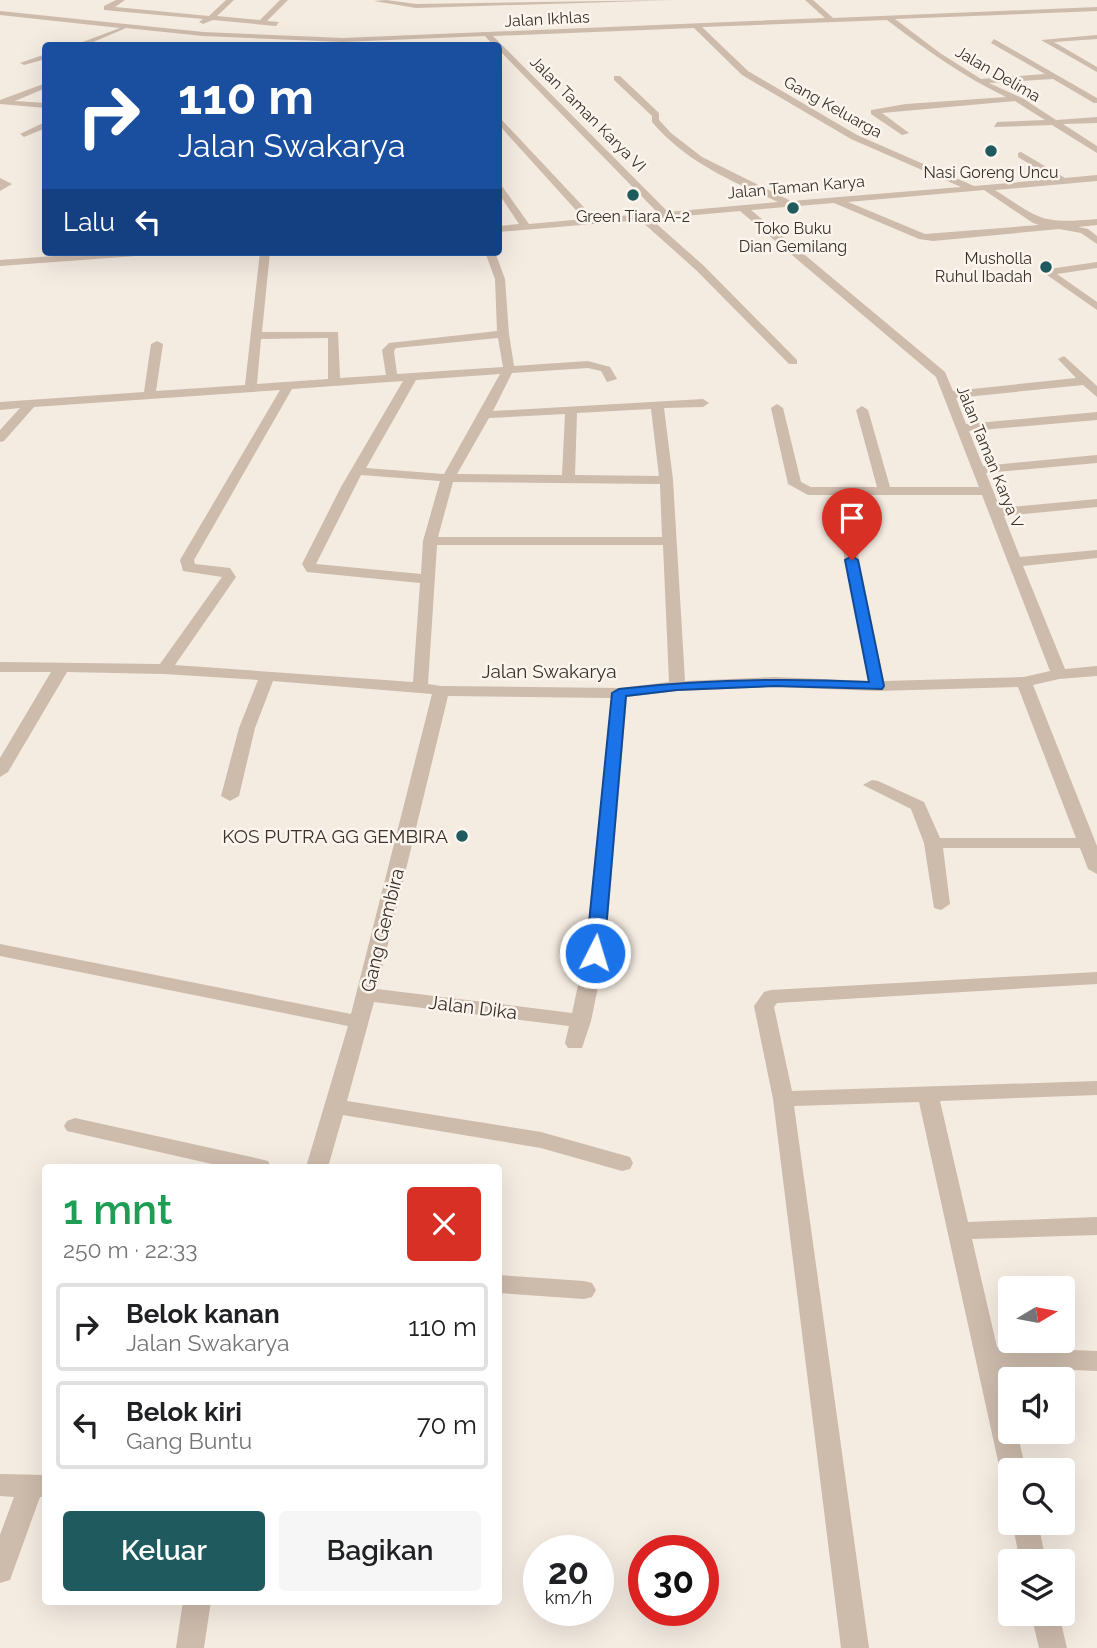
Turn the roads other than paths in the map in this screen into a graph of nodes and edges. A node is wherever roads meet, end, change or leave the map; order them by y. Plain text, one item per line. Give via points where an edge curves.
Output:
1 (121, 0) edge
2 (230, 0) edge
3 (284, 0) edge
4 (671, 0) edge
5 (809, 0) edge
6 (378, 1) edge
7 (628, 1) edge
8 (175, 7) dead end
9 (636, 10) dead end
10 (1095, 10) edge
11 (0, 13) edge
12 (167, 15) junction
13 (889, 18) junction
14 (210, 19) junction
15 (643, 19) dead end
16 (831, 20) junction
17 (261, 23) junction
18 (276, 24) dead end
19 (696, 26) junction
20 (129, 27) junction
21 (651, 28) junction
22 (180, 32) junction
23 (488, 35) junction
24 (1097, 37) edge
25 (994, 41) dead end
26 (86, 42) edge
27 (277, 42) edge
28 (438, 42) edge
29 (495, 42) edge
30 (502, 49) edge
31 (42, 57) edge
32 (24, 63) dead end
33 (1097, 70) edge
34 (1073, 72) dead end
35 (1056, 74) junction
36 (617, 78) dead end
37 (979, 81) junction
38 (42, 87) edge
39 (1017, 99) junction
40 (1097, 101) edge
41 (3, 102) edge
42 (27, 104) junction
43 (42, 106) edge
44 (0, 115) edge
45 (1097, 120) edge
46 (1052, 122) junction
47 (997, 125) dead end
48 (502, 126) edge
49 (42, 127) edge
50 (905, 133) dead end
51 (24, 134) dead end
52 (1097, 150) edge
53 (1021, 155) dead end
54 (1097, 178) edge
55 (0, 181) edge
56 (1064, 181) junction
57 (985, 187) junction
58 (0, 188) edge
59 (973, 188) junction
60 (502, 192) edge
61 (834, 200) junction
62 (787, 204) junction
63 (742, 208) junction
64 (665, 214) junction
65 (643, 217) junction
66 (591, 221) junction
67 (1097, 222) edge
68 (1052, 226) junction
69 (526, 227) junction
70 (502, 229) edge
71 (1097, 241) edge
72 (88, 256) edge
73 (265, 256) edge
74 (491, 256) edge
75 (0, 263) edge
76 (1097, 265) edge
77 (1097, 307) edge
78 (503, 334) junction
79 (256, 336) junction
80 (157, 344) dead end
81 (1064, 359) dead end
82 (793, 362) dead end
83 (509, 368) junction
84 (412, 376) junction
85 (392, 378) junction
86 (611, 379) dead end
87 (1086, 381) junction
88 (334, 382) junction
89 (288, 386) junction
90 (250, 390) junction
91 (1097, 393) edge
92 (948, 395) junction
93 (149, 396) junction
94 (703, 403) dead end
95 (30, 404) junction
96 (657, 405) junction
97 (0, 406) edge
98 (777, 408) dead end
99 (862, 410) dead end
100 (570, 411) junction
101 (485, 415) junction
102 (1097, 416) edge
103 (961, 428) junction
104 (0, 438) edge
105 (1097, 459) edge
106 (978, 470) junction
107 (357, 471) junction
108 (448, 478) junction
109 (568, 479) junction
110 (666, 480) junction
111 (885, 491) junction
112 (988, 491) junction
113 (1097, 503) edge
114 (995, 513) junction
115 (847, 535) dead end
116 (429, 541) junction
117 (670, 541) junction
118 (1097, 554) edge
119 (1016, 562) junction
120 (427, 579) junction
121 (63, 666) junction
122 (0, 667) edge
123 (164, 669) junction
124 (1097, 671) edge
125 (1059, 674) junction
126 (267, 678) junction
127 (1024, 682) junction
128 (677, 686) junction
129 (877, 686) junction
130 (420, 687) junction
131 (441, 691) junction
132 (619, 693) junction
133 (0, 772) edge
134 (872, 785) dead end
135 (230, 796) dead end
136 (933, 843) junction
137 (1087, 843) junction
138 (1097, 869) edge
139 (941, 904) dead end
140 (0, 950) edge
141 (1097, 978) edge
142 (366, 994) junction
143 (581, 1021) junction
144 (359, 1022) junction
145 (575, 1042) dead end
146 (1097, 1088) edge
147 (928, 1094) junction
148 (783, 1099) junction
149 (333, 1106) junction
150 (75, 1126) dead end
151 (622, 1163) dead end
152 (246, 1164) edge
153 (318, 1164) edge
154 (1097, 1226) edge
155 (959, 1231) junction
156 (502, 1284) edge
157 (584, 1290) dead end
158 (988, 1356) junction
159 (1097, 1361) edge
160 (1010, 1458) edge
161 (0, 1485) edge
162 (38, 1486) edge
163 (0, 1571) edge
164 (197, 1605) edge
165 (1048, 1626) edge
166 (190, 1648) edge
167 (855, 1648) edge
168 (1053, 1648) edge

1 - 12 street via 107,8
2 - 14 street
3 - 17 street
4 - 7 street
5 - 16 street
6 - 7 street via 409,6
7 - 9 street
8 - 12 street
10 - 13 street, Jalan Ikhlas
11 - 20 street, Jalan Ikhlas
12 - 14 street
13 - 16 street, Jalan Ikhlas
13 - 37 street, Jalan Delima
14 - 17 street
14 - 22 street
15 - 21 street
16 - 19 street, Jalan Ikhlas
17 - 18 street
19 - 21 street, Jalan Ikhlas
19 - 59 street, Gang Keluarga via 755,80 854,137
20 - 22 street, Jalan Ikhlas
20 - 26 street
21 - 23 street, Jalan Ikhlas
22 - 27 street, Jalan Ikhlas
23 - 28 street, Jalan Ikhlas
23 - 29 street, Jalan Taman Karya VI
24 - 33 street via 1045,40
25 - 35 street
30 - 64 street, Jalan Taman Karya VI
31 - 32 street
33 - 34 street
35 - 37 street
35 - 40 street
36 - 62 street via 656,115 668,138 694,157
37 - 39 street, Jalan Delima
38 - 41 street
39 - 46 street, Jalan Delima
39 - 50 street via 874,112
41 - 42 street
42 - 43 street
42 - 44 street
45 - 46 street
46 - 47 street
46 - 52 street, Jalan Delima
48 - 66 street
49 - 51 street
53 - 56 street
54 - 56 street, Jalan Taman Karya
55 - 58 street via 7,184
56 - 57 street, Jalan Taman Karya
57 - 59 street, Jalan Taman Karya
57 - 68 street via 1036,221
59 - 61 street, Jalan Taman Karya
60 - 69 street
61 - 62 street, Jalan Taman Karya
61 - 68 street via 933,239
62 - 63 street, Jalan Taman Karya
63 - 64 street, Jalan Taman Karya
63 - 92 street, Jalan Taman Karya V via 929,363
64 - 65 street, Jalan Taman Karya
65 - 66 street, Jalan Taman Karya
65 - 82 street
66 - 69 street, Jalan Taman Karya
67 - 68 street
68 - 71 street via 1084,231
69 - 70 street, Jalan Taman Karya
72 - 75 street
73 - 79 street
74 - 78 street via 500,279
76 - 77 street via 1061,269 1052,275
78 - 83 street
78 - 85 street via 393,345 388,350
79 - 88 street via 334,334
79 - 90 street
80 - 93 street
81 - 87 street
83 - 84 street
83 - 86 street via 597,365 606,369
83 - 101 street
84 - 85 street
84 - 107 street
85 - 88 street
87 - 91 street
87 - 92 street
88 - 89 street
89 - 90 street
89 - 123 street via 187,560 188,568 225,571 229,578
90 - 93 street
92 - 103 street, Jalan Taman Karya V
93 - 95 street
94 - 96 street
95 - 97 street
95 - 104 street
96 - 100 street
96 - 110 street
98 - 111 street via 801,489
99 - 111 street
100 - 101 street
100 - 109 street
101 - 108 street
102 - 103 street
103 - 106 street, Jalan Taman Karya V
105 - 106 street
106 - 112 street, Jalan Taman Karya V
107 - 108 street
107 - 120 street via 309,564 312,569
108 - 109 street
108 - 116 street
109 - 110 street
110 - 117 street
111 - 112 street
112 - 114 street, Jalan Taman Karya V
113 - 114 street
114 - 119 street, Jalan Taman Karya V
115 - 129 street
116 - 117 street
116 - 120 street
117 - 128 street
118 - 119 street
119 - 125 street, Jalan Taman Karya V
120 - 130 street
121 - 122 street, Jalan Swakarya
121 - 123 street, Jalan Swakarya
121 - 133 street
123 - 126 street, Jalan Swakarya
124 - 125 street, Jalan Swakarya
125 - 127 street, Jalan Swakarya
126 - 130 street, Jalan Swakarya
126 - 135 street via 247,728
127 - 129 street, Jalan Swakarya
127 - 137 street
128 - 129 street, Jalan Swakarya via 775,682
128 - 132 street, Jalan Swakarya
130 - 131 street, Jalan Swakarya
131 - 132 street, Jalan Swakarya
131 - 142 street, Gang Gembira
132 - 143 street via 595,953
134 - 136 street via 918,806
136 - 137 street
136 - 139 street
137 - 138 street
140 - 144 street
141 - 148 street via 771,997 764,1006
142 - 143 street, Jalan Dika
142 - 144 street, Gang Gembira
143 - 145 street
144 - 149 street, Gang Gembira
146 - 147 street
147 - 148 street
147 - 155 street
148 - 167 street
149 - 151 street via 541,1140
149 - 153 street, Gang Gembira
150 - 152 street
154 - 155 street
155 - 158 street
156 - 157 street
158 - 159 street
158 - 160 street
161 - 162 street
162 - 163 street
164 - 166 street
165 - 168 street

